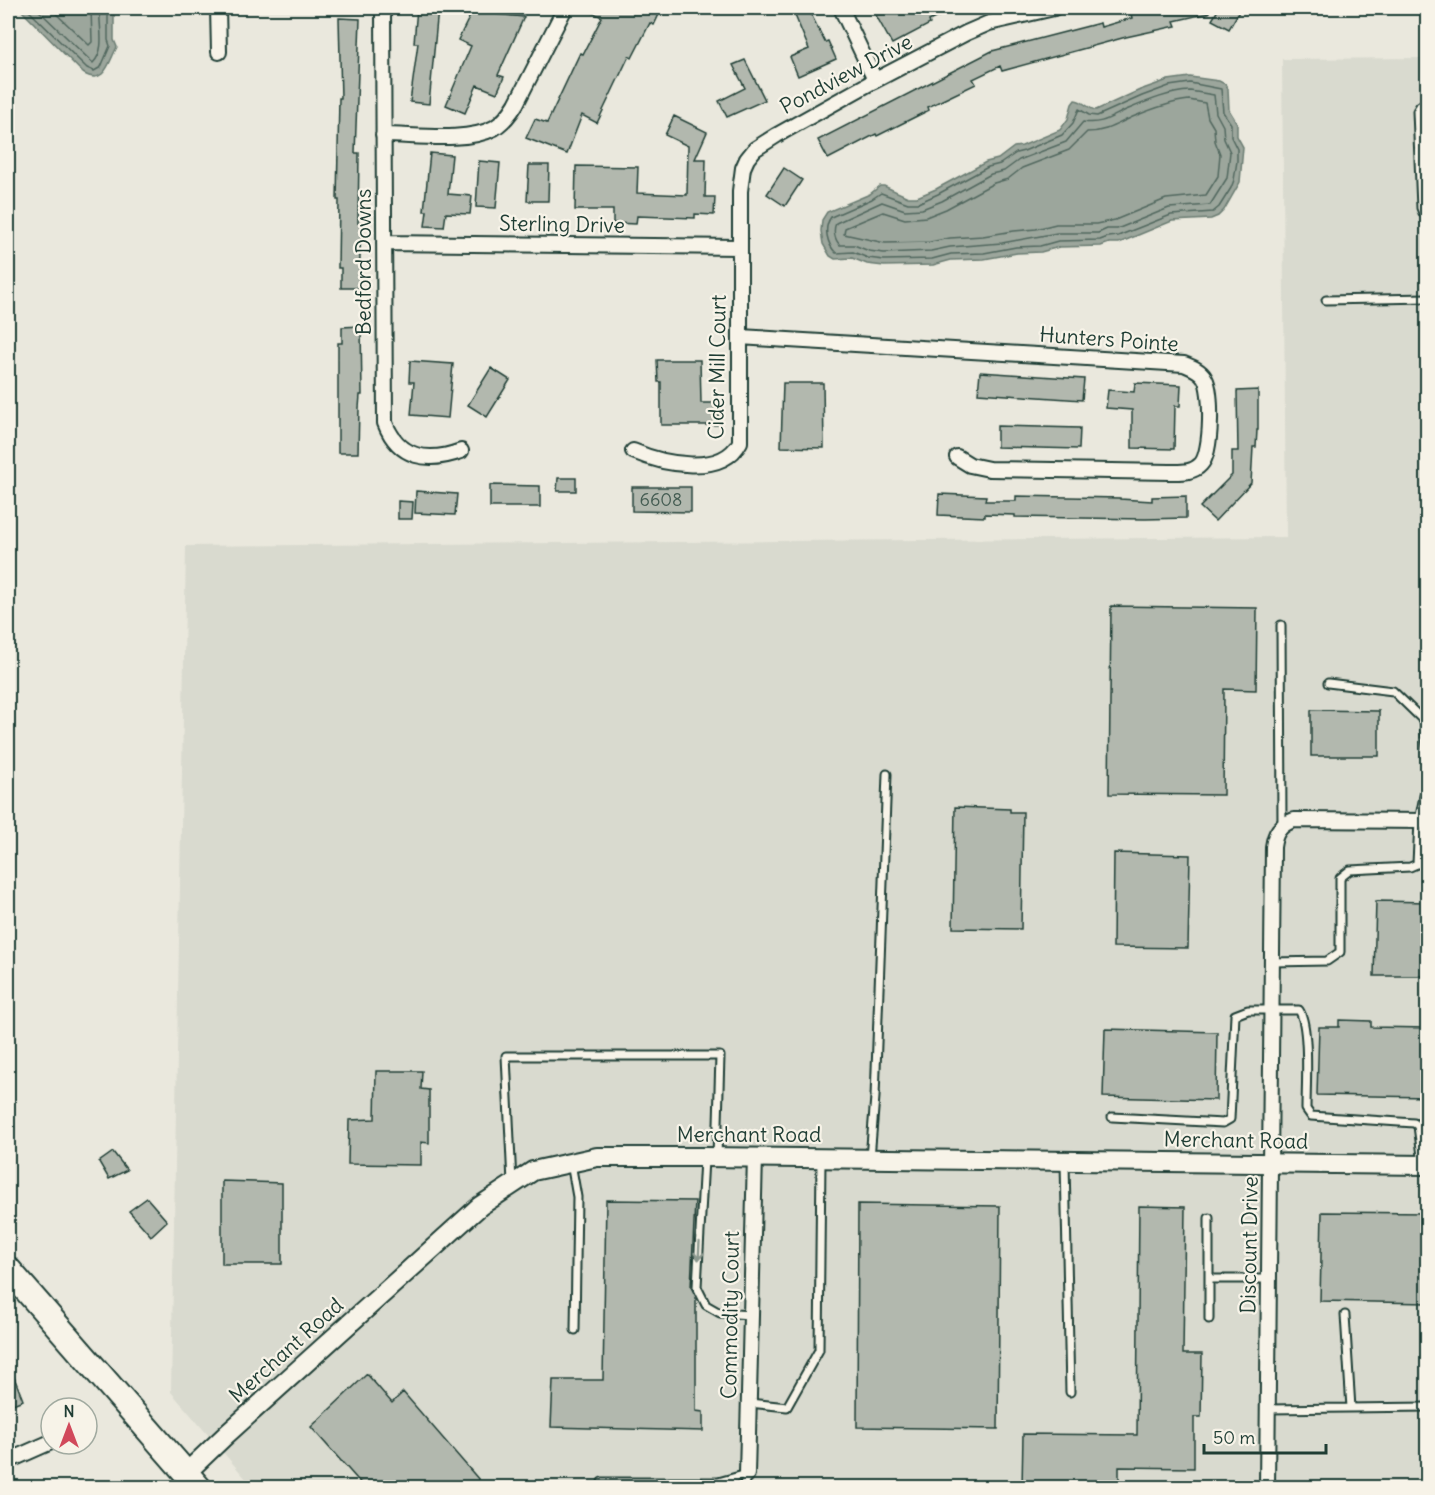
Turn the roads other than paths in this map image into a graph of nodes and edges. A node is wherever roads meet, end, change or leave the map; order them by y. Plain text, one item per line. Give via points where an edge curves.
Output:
1 (218, 8) edge
2 (383, 8) edge
3 (565, 8) edge
4 (841, 8) edge
5 (1054, 8) edge
6 (219, 52) dead end
7 (875, 80) junction
8 (1428, 102) edge
9 (383, 135) junction
10 (1428, 216) edge
11 (384, 243) junction
12 (739, 247) junction
13 (1428, 298) edge
14 (1326, 300) dead end
15 (740, 337) junction
16 (461, 451) dead end
17 (633, 451) dead end
18 (957, 457) dead end
19 (1281, 625) dead end
20 (1328, 683) dead end
21 (1428, 754) edge
22 (887, 774) dead end
23 (1428, 776) edge
24 (1423, 821) edge
25 (1282, 825) junction
26 (1272, 962) junction
27 (1272, 1009) junction
28 (1112, 1117) dead end
29 (711, 1156) junction
30 (755, 1156) junction
31 (821, 1157) junction
32 (870, 1158) junction
33 (1065, 1160) junction
34 (1271, 1162) junction
35 (571, 1163) junction
36 (1426, 1165) edge
37 (512, 1185) junction
38 (1209, 1218) dead end
39 (8, 1269) edge
40 (1209, 1280) junction
41 (1270, 1280) junction
42 (751, 1315) junction
43 (1345, 1316) dead end
44 (1209, 1319) dead end
45 (576, 1330) dead end
46 (1070, 1392) dead end
47 (749, 1403) junction
48 (1428, 1407) edge
49 (1351, 1408) junction
50 (1268, 1409) junction
51 (39, 1447) edge
52 (8, 1461) edge
53 (193, 1480) edge
54 (745, 1481) edge
55 (602, 1482) dead end
56 (1267, 1488) edge

1 - 6 street
2 - 9 street, Bedford Downs
3 - 9 street via 516,105 494,128 468,135
4 - 7 street
5 - 7 street, Pondview Drive via 989,23
7 - 12 street, Pondview Drive via 755,149 742,168
8 - 10 lane via 1418,111 1420,208
9 - 11 street, Bedford Downs
11 - 12 street, Sterling Drive
11 - 16 street, Bedford Downs via 385,423 396,444 419,457 436,458
12 - 15 street, Cider Mill Court
13 - 14 lane
15 - 17 street, Cider Mill Court via 741,432 736,451 719,462 702,464 656,460
15 - 18 street, Hunters Pointe via 1184,364 1204,376 1208,385 1209,447 1195,469 989,469
19 - 25 lane
20 - 21 lane via 1392,691 1424,721
22 - 32 lane
23 - 24 lane
24 - 25 street via 1309,819
24 - 26 lane via 1417,864 1350,870 1340,878 1340,952 1327,961
25 - 26 street, Discount Drive via 1273,847
26 - 27 street, Discount Drive
27 - 28 lane via 1248,1010 1236,1016 1230,1119 1223,1123
27 - 34 street, Discount Drive
27 - 36 lane via 1299,1010 1303,1015 1306,1109 1311,1116 1414,1123 1418,1126
29 - 30 street, Merchant Road
29 - 35 street, Merchant Road via 597,1157
29 - 37 lane via 720,1056 506,1056
29 -> 42 lane via 702,1195 697,1287 706,1305 720,1313
30 - 31 street, Merchant Road
30 - 42 street, Commodity Court
31 - 32 street, Merchant Road
31 - 47 lane via 819,1350 787,1407
32 - 33 street, Merchant Road
33 - 34 street, Merchant Road
33 - 46 lane
34 - 36 street, Merchant Road
34 - 41 street, Discount Drive
35 - 37 street, Merchant Road via 533,1171
35 - 45 lane via 577,1197
37 - 53 street, Merchant Road via 480,1206 227,1434
38 - 40 lane
39 - 53 highway
40 - 41 lane
40 - 44 lane
41 - 50 street, Discount Drive
42 - 47 street, Commodity Court
43 - 49 lane
47 - 54 street, Commodity Court
48 - 49 lane
49 - 50 lane
50 - 56 street, Discount Drive
51 - 52 street
54 - 55 lane

